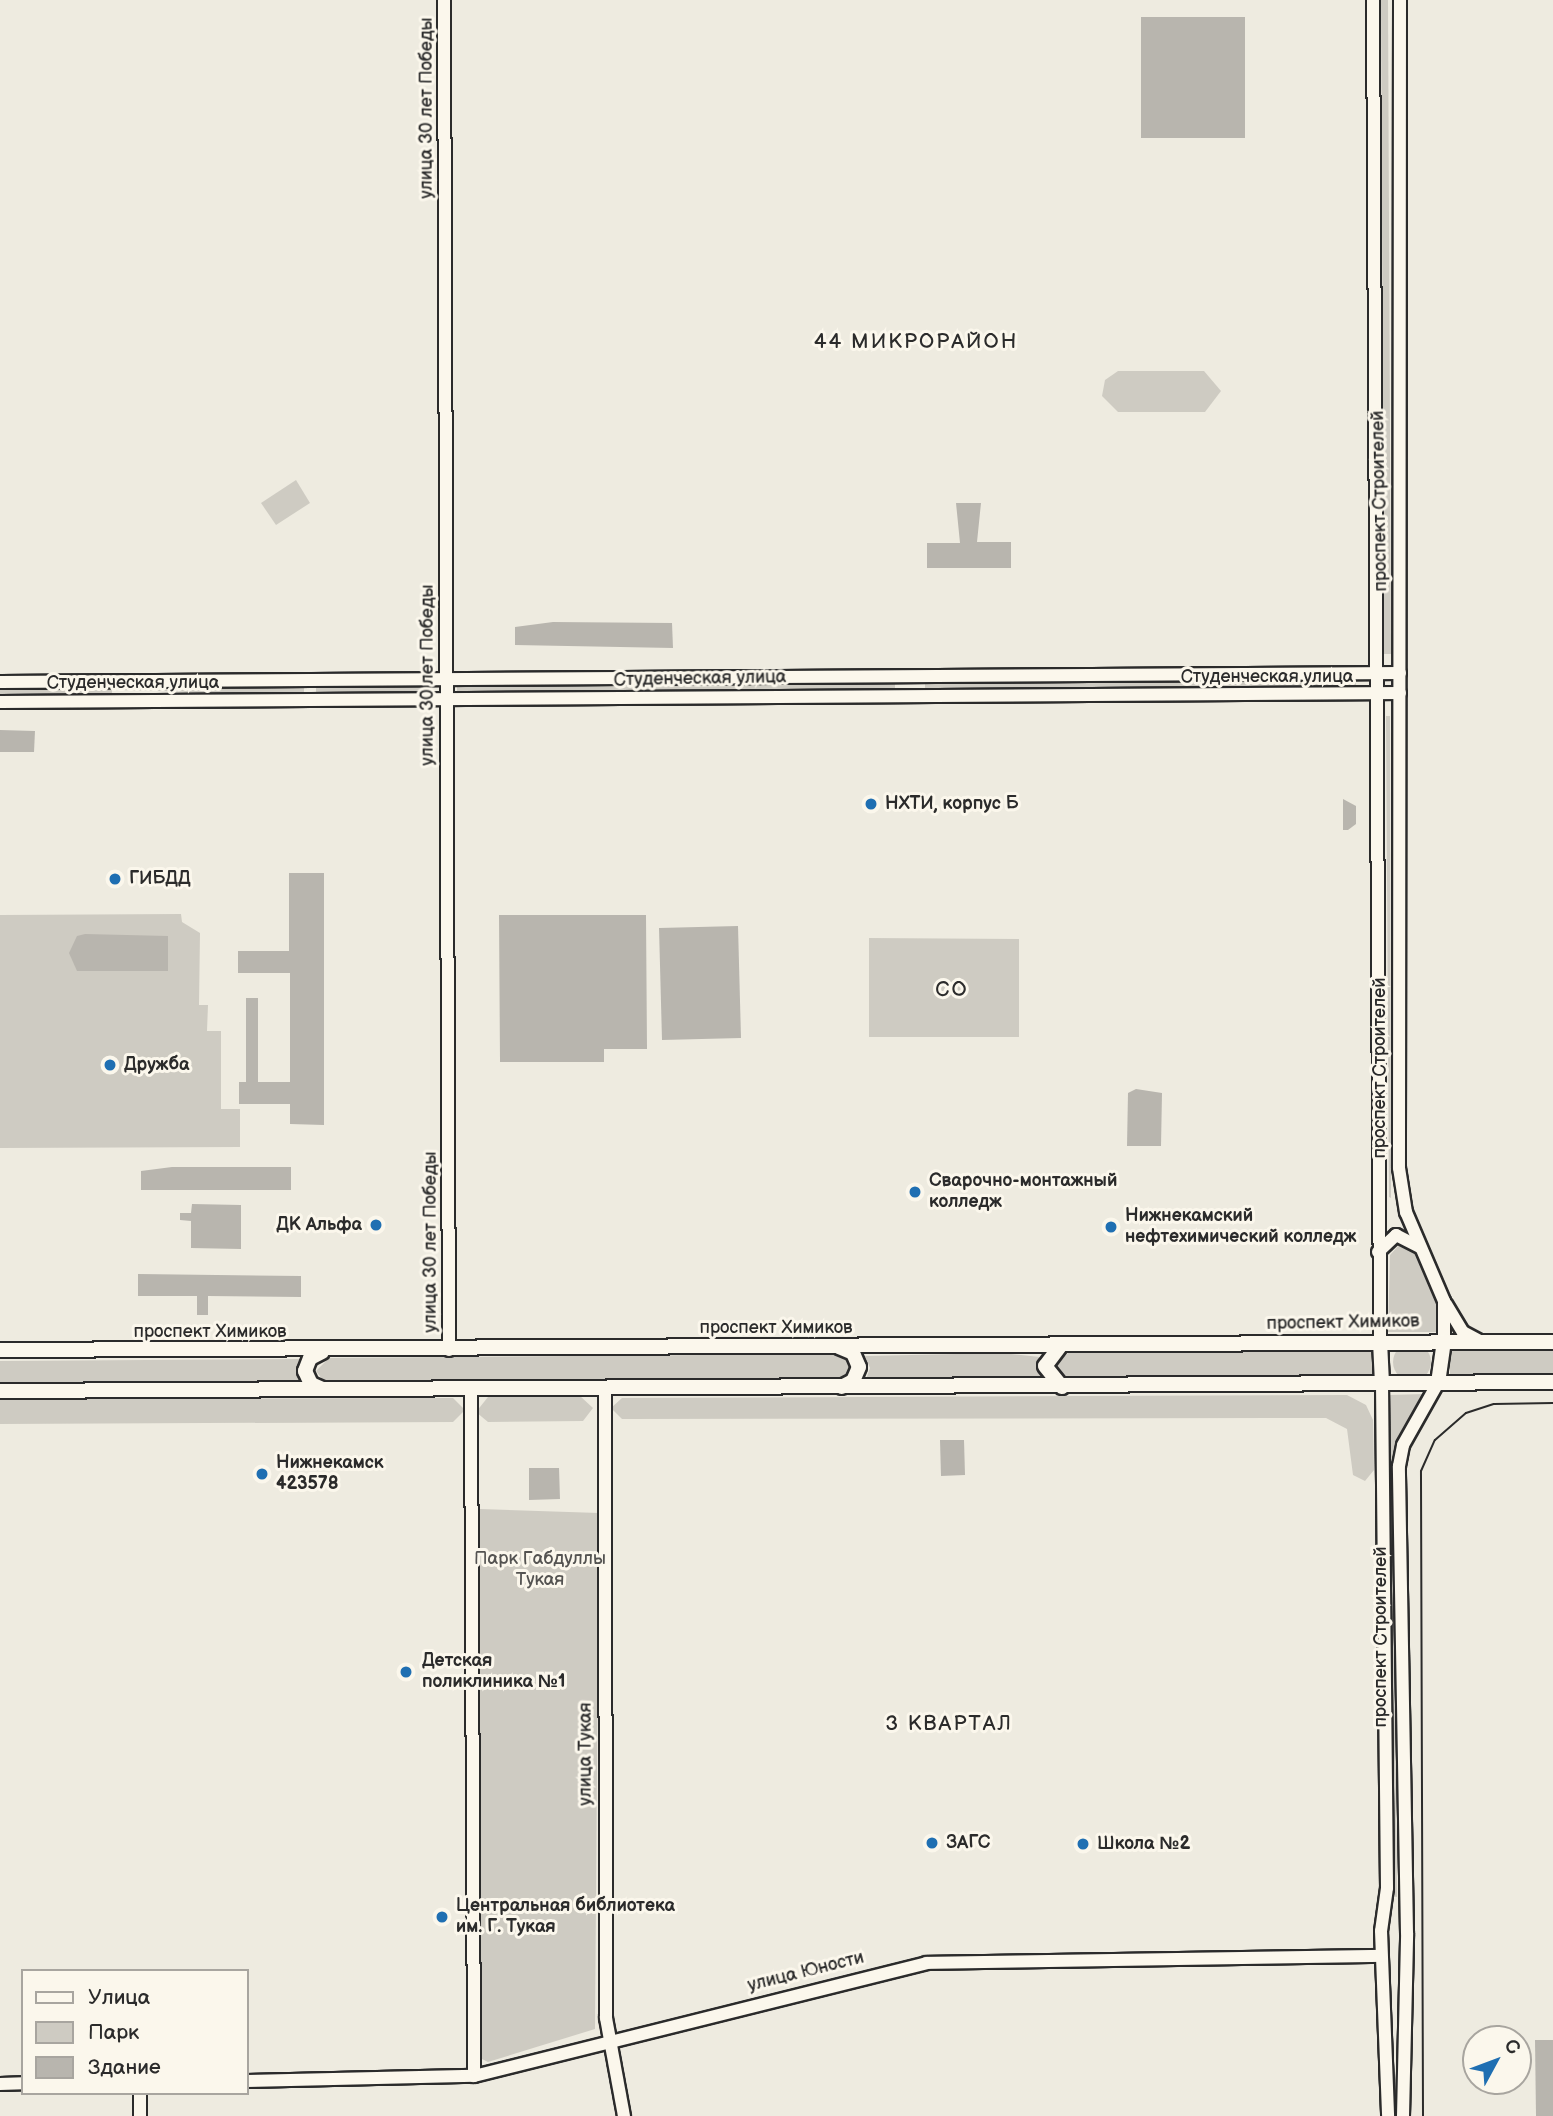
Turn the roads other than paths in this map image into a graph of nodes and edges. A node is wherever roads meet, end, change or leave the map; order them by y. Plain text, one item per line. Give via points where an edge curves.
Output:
1 (444, 0) edge
2 (1373, 0) edge
3 (1400, 0) edge
4 (1380, 673) junction
5 (1400, 673) junction
6 (900, 677) junction
7 (919, 677) junction
8 (446, 678) junction
9 (301, 681) junction
10 (0, 682) edge
11 (124, 682) junction
12 (1400, 693) junction
13 (1380, 694) junction
14 (902, 695) junction
15 (921, 695) junction
16 (445, 698) junction
17 (304, 700) junction
18 (124, 701) junction
19 (0, 702) edge
20 (1401, 1196) junction
21 (1379, 1197) junction
22 (1426, 1252) junction
23 (1378, 1253) junction
24 (1444, 1301) junction
25 (1478, 1340) junction
26 (1380, 1341) junction
27 (1444, 1341) junction
28 (1553, 1342) edge
29 (1062, 1345) junction
30 (838, 1347) junction
31 (0, 1350) edge
32 (449, 1350) junction
33 (323, 1352) junction
34 (1553, 1382) edge
35 (1438, 1383) junction
36 (1382, 1384) junction
37 (1062, 1387) junction
38 (839, 1388) junction
39 (324, 1390) junction
40 (471, 1390) junction
41 (605, 1390) junction
42 (0, 1391) edge
43 (1381, 1931) junction
44 (1408, 1933) junction
45 (1381, 1956) junction
46 (1406, 1994) junction
47 (1382, 1996) junction
48 (608, 2040) junction
49 (474, 2076) junction
50 (248, 2081) edge
51 (0, 2084) edge
52 (21, 2084) edge
53 (140, 2095) edge
54 (140, 2116) edge
55 (624, 2116) edge
56 (1388, 2116) edge
57 (1403, 2116) edge

1 - 8 main road, улица 30 лет Победы
2 - 4 main road, проспект Строителей
3 - 5 main road, проспект Строителей
4 - 5 main road, Студенческая улица
4 - 7 main road, Студенческая улица
4 - 13 main road, проспект Строителей
5 - 12 main road, проспект Строителей
6 - 7 main road, Студенческая улица
6 - 8 main road, Студенческая улица
6 - 14 main road
7 - 15 main road
8 - 9 main road, Студенческая улица
8 - 16 main road, улица 30 лет Победы
9 - 11 main road, Студенческая улица
9 - 17 main road via 310,690
10 - 11 main road, Студенческая улица
11 - 18 main road via 115,692
12 - 13 main road, Студенческая улица
12 - 20 main road, проспект Строителей
13 - 15 main road, Студенческая улица
13 - 21 main road, проспект Строителей
14 - 15 main road, Студенческая улица
14 - 16 main road, Студенческая улица
16 - 17 main road, Студенческая улица
16 - 32 main road, улица 30 лет Победы
17 - 18 main road, Студенческая улица
18 - 19 main road, Студенческая улица
20 - 21 main road via 1394,1206
20 - 22 main road, проспект Строителей
21 - 23 main road, проспект Строителей
22 - 23 main road via 1400,1234 1385,1240
22 - 24 main road, проспект Строителей
23 - 26 main road, проспект Строителей
24 - 25 main road via 1458,1326
24 - 27 main road, проспект Строителей
25 - 27 main road, проспект Химиков
25 - 28 main road, проспект Химиков
26 - 27 main road, проспект Химиков
26 - 29 main road, проспект Химиков
26 - 36 main road, проспект Строителей
27 - 35 main road, проспект Строителей
29 - 30 main road, проспект Химиков
29 - 37 main road via 1045,1366
30 - 32 main road, проспект Химиков
30 - 38 main road via 853,1353 859,1367 853,1381
31 - 33 main road, проспект Химиков
32 - 33 main road, проспект Химиков
33 - 39 main road via 310,1358 305,1371 311,1384
34 - 35 main road
35 - 36 main road
35 - 44 main road, проспект Строителей via 1403,1446 1399,1466
36 - 37 main road
36 - 43 main road, проспект Строителей via 1387,1888
37 - 38 main road
38 - 41 main road
39 - 40 main road
39 - 42 main road
40 - 41 main road
40 - 49 main road
41 - 48 main road, улица Тукая
43 - 44 main road via 1391,1918
43 - 45 main road, проспект Строителей
44 - 46 main road, проспект Строителей
45 - 47 main road, проспект Строителей
45 - 48 main road, улица Юности via 926,1963
46 - 47 main road via 1395,2005
46 - 57 main road, проспект Строителей
47 - 56 main road, проспект Строителей
48 - 49 main road, улица Юности
48 - 55 main road, улица Тукая
49 - 50 main road, улица Юности
51 - 52 main road
53 - 54 main road

